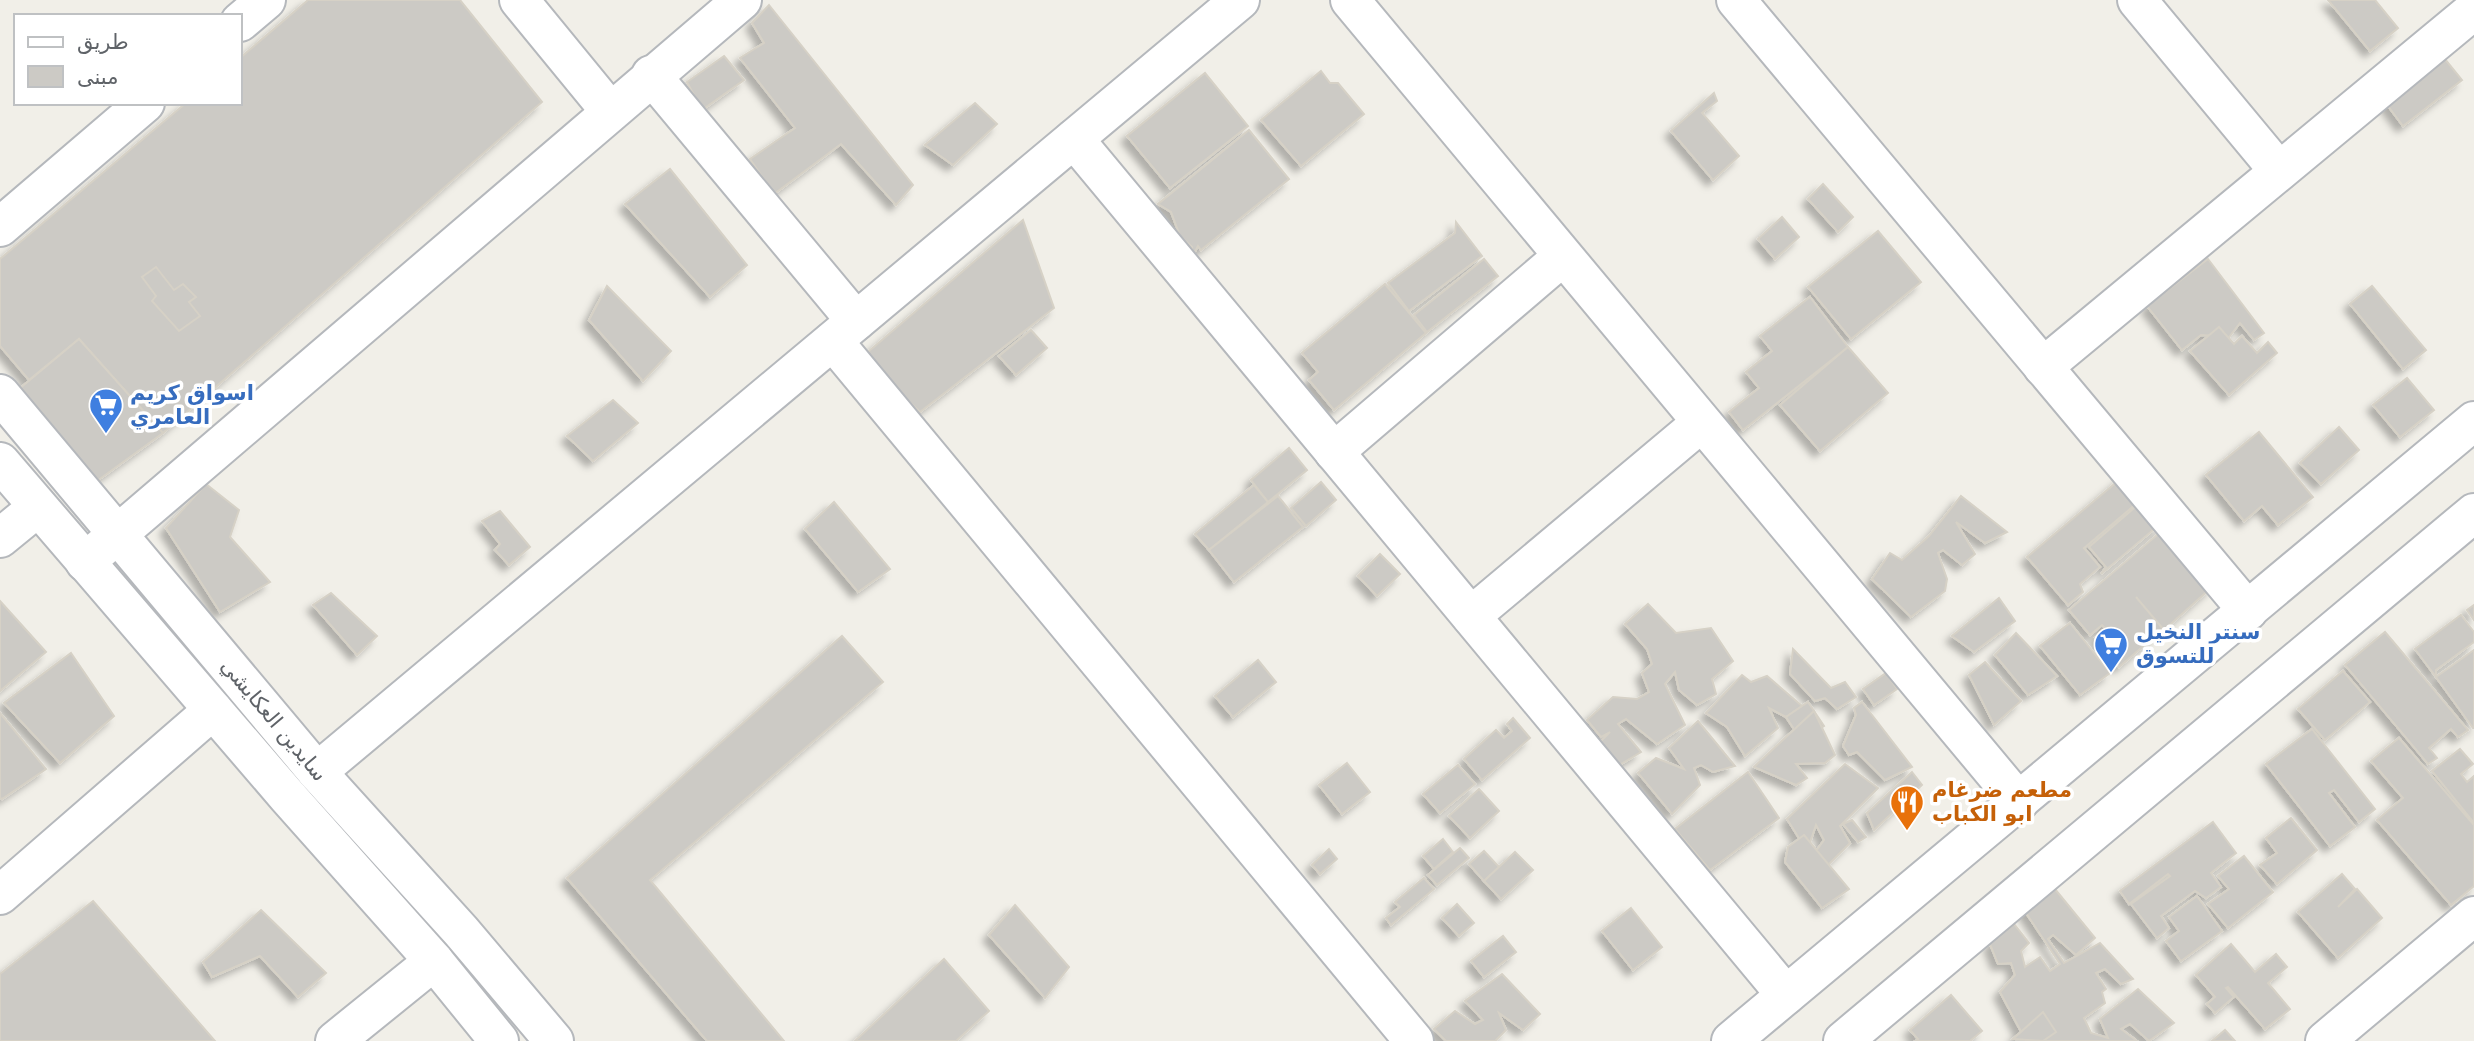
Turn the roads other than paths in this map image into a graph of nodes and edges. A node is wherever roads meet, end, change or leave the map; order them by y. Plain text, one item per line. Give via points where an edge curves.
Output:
1 (266, 0) edge
2 (519, 0) edge
3 (1240, 0) edge
4 (1350, 0) edge
5 (2137, 0) edge
6 (726, 5) edge
7 (1752, 6) edge
8 (2474, 10) edge
9 (242, 20) edge
10 (651, 75) junction
11 (143, 105) edge
12 (610, 111) junction
13 (1074, 139) junction
14 (2279, 171) junction
15 (0, 227) edge
16 (1562, 257) junction
17 (845, 331) junction
18 (2043, 367) junction
19 (0, 394) edge
20 (2474, 421) edge
21 (1701, 423) junction
22 (1334, 452) junction
23 (0, 462) edge
24 (38, 507) junction
25 (2474, 513) edge
26 (118, 534) junction
27 (0, 538) edge
28 (85, 562) junction
29 (2248, 611) junction
30 (1471, 616) junction
31 (213, 710) junction
32 (317, 772) junction
33 (2019, 802) junction
34 (0, 895) edge
35 (2474, 916) edge
36 (434, 961) junction
37 (1786, 995) junction
38 (335, 1041) edge
39 (499, 1041) edge
40 (554, 1041) edge
41 (1414, 1041) edge
42 (1731, 1041) edge
43 (1843, 1041) edge
44 (2325, 1041) edge

1 - 9 street
2 - 12 street
3 - 13 street
4 - 16 street
5 - 14 street
6 - 10 street
7 - 18 street
8 - 14 street
10 - 12 street
10 - 17 street
11 - 15 street
12 - 26 street
13 - 17 street
13 - 22 street
14 - 18 street
16 - 21 street
16 - 22 street
17 - 32 street
17 - 41 street
18 - 29 street
19 - 26 street, سايدين العكايشي
20 - 29 street
21 - 30 street
21 - 33 street
22 - 30 street
23 - 24 street, سايدين العكايشي
24 - 27 street
24 - 28 street, سايدين العكايشي
25 - 43 street
26 - 28 street
26 - 32 street, سايدين العكايشي
28 - 31 street, سايدين العكايشي
29 - 33 street
30 - 37 street
31 - 34 street
31 - 36 street, سايدين العكايشي
32 - 40 street, سايدين العكايشي
33 - 37 street
35 - 44 street
36 - 38 street
36 - 39 street, سايدين العكايشي
37 - 42 street

